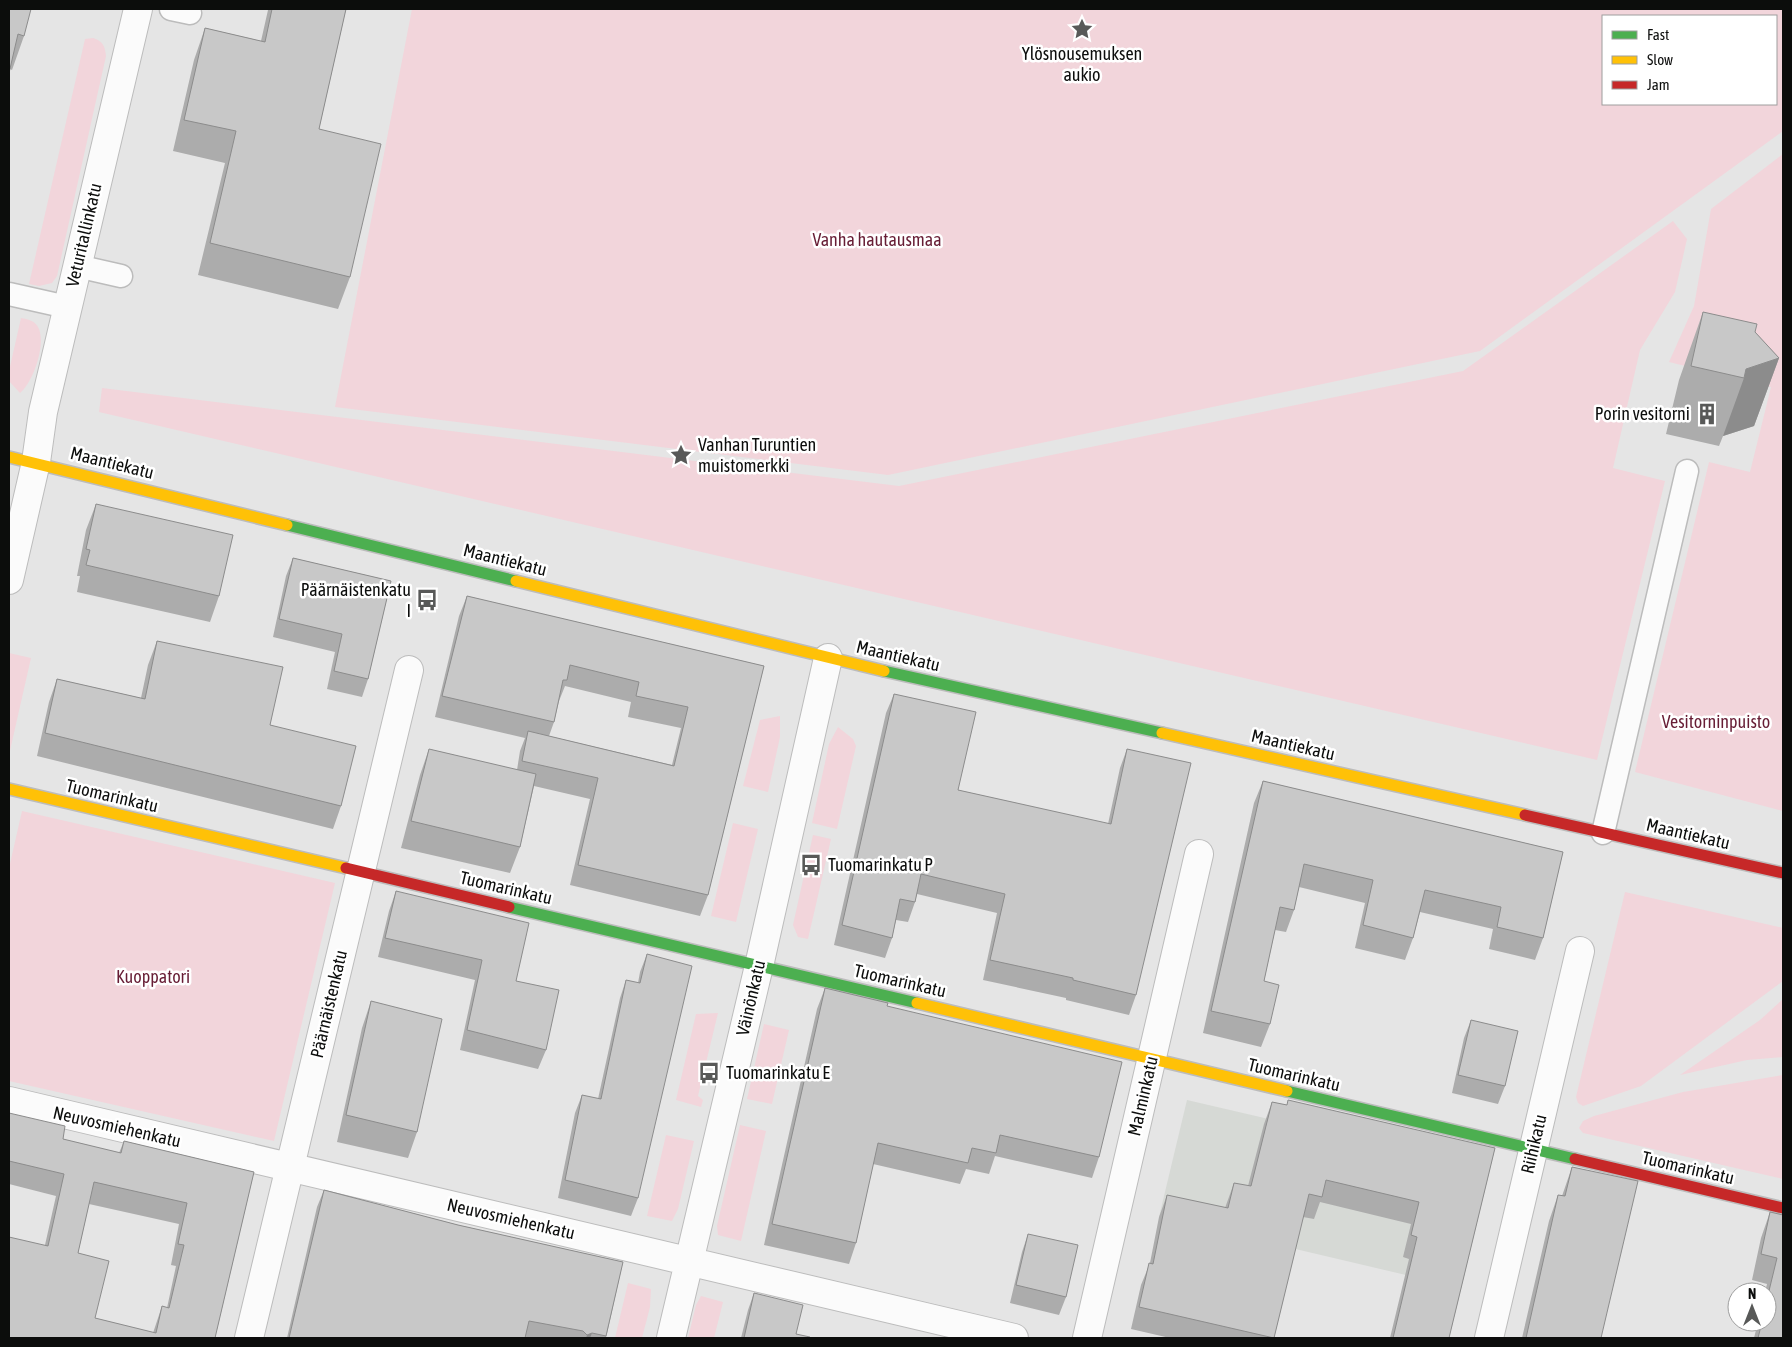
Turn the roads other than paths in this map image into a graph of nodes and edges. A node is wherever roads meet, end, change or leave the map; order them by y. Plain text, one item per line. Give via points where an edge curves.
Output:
1 (138, 9) edge
2 (77, 266) junction
3 (121, 276) dead end
4 (9, 294) edge
5 (67, 308) junction
6 (9, 457) edge
7 (36, 462) junction
8 (1687, 471) dead end
9 (9, 580) edge
10 (828, 658) junction
11 (409, 670) dead end
12 (9, 790) edge
13 (1603, 833) junction
14 (1199, 854) dead end
15 (360, 872) junction
16 (1783, 873) edge
17 (1580, 951) dead end
18 (759, 966) junction
19 (1151, 1059) junction
20 (9, 1101) edge
21 (1533, 1149) junction
22 (290, 1168) junction
23 (1783, 1208) edge
24 (688, 1261) junction
25 (249, 1338) edge
26 (670, 1338) edge
27 (1014, 1338) edge
28 (1087, 1338) edge
29 (1489, 1338) edge

1 - 2 street, Veturitallinkatu
2 - 3 lane
2 - 5 street, Veturitallinkatu
4 - 5 lane
5 - 7 street, Veturitallinkatu via 43,412
6 - 7 main road, Maantiekatu
7 - 9 street, Veturitallinkatu
7 - 10 main road, Maantiekatu
8 - 13 lane
10 - 13 main road, Maantiekatu
10 - 18 street, Väinönkatu
11 - 15 street, Päärnäistenkatu
12 - 15 main road, Tuomarinkatu
13 - 16 main road, Maantiekatu
14 - 19 street, Malminkatu
15 - 18 main road, Tuomarinkatu
15 - 22 street, Päärnäistenkatu
17 - 21 street, Riihikatu
18 - 19 main road, Tuomarinkatu
18 - 24 street, Väinönkatu
19 - 21 main road, Tuomarinkatu
19 - 28 street, Malminkatu
20 - 22 street, Neuvosmiehenkatu
21 - 23 main road, Tuomarinkatu
21 - 29 street, Riihikatu
22 - 24 street, Neuvosmiehenkatu
22 - 25 street, Päärnäistenkatu
24 - 26 street, Väinönkatu
24 - 27 street, Neuvosmiehenkatu

